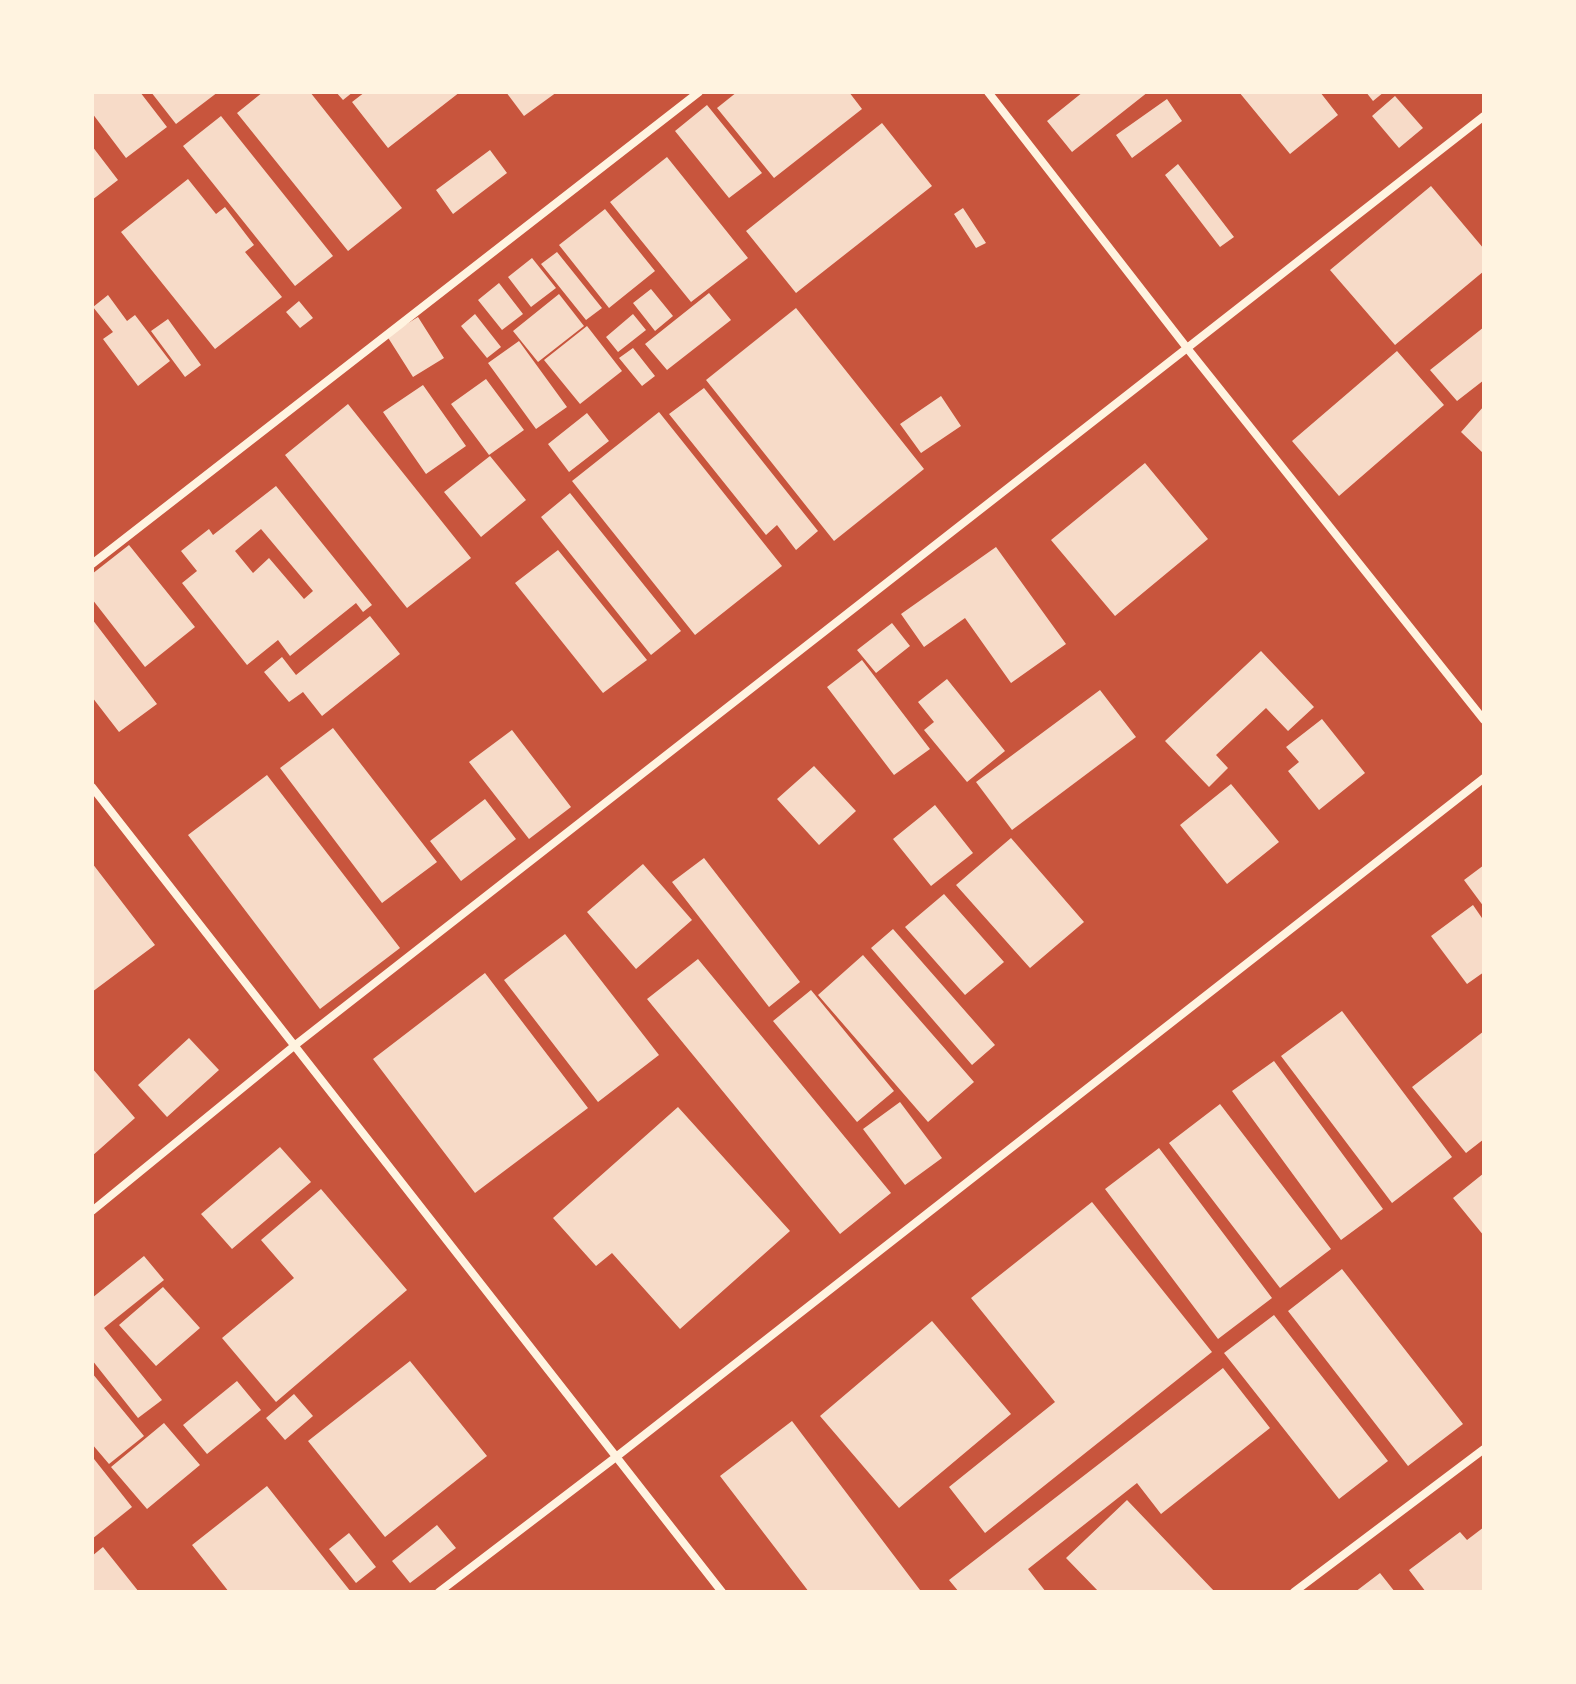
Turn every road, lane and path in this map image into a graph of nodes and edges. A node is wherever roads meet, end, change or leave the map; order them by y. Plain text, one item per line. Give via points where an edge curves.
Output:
1 (699, 92) edge
2 (988, 92) edge
3 (1484, 116) edge
4 (1187, 348) junction
5 (92, 564) edge
6 (1484, 720) edge
7 (1484, 778) edge
8 (92, 787) edge
9 (294, 1046) junction
10 (92, 1211) edge
11 (1484, 1449) edge
12 (616, 1457) junction
13 (439, 1592) edge
14 (722, 1592) edge
15 (1294, 1592) edge

1 - 5 street
2 - 4 street
3 - 4 street
4 - 6 street
4 - 9 street
7 - 12 street
8 - 9 street
9 - 10 street
9 - 12 street
11 - 15 street
12 - 13 street
12 - 14 street

